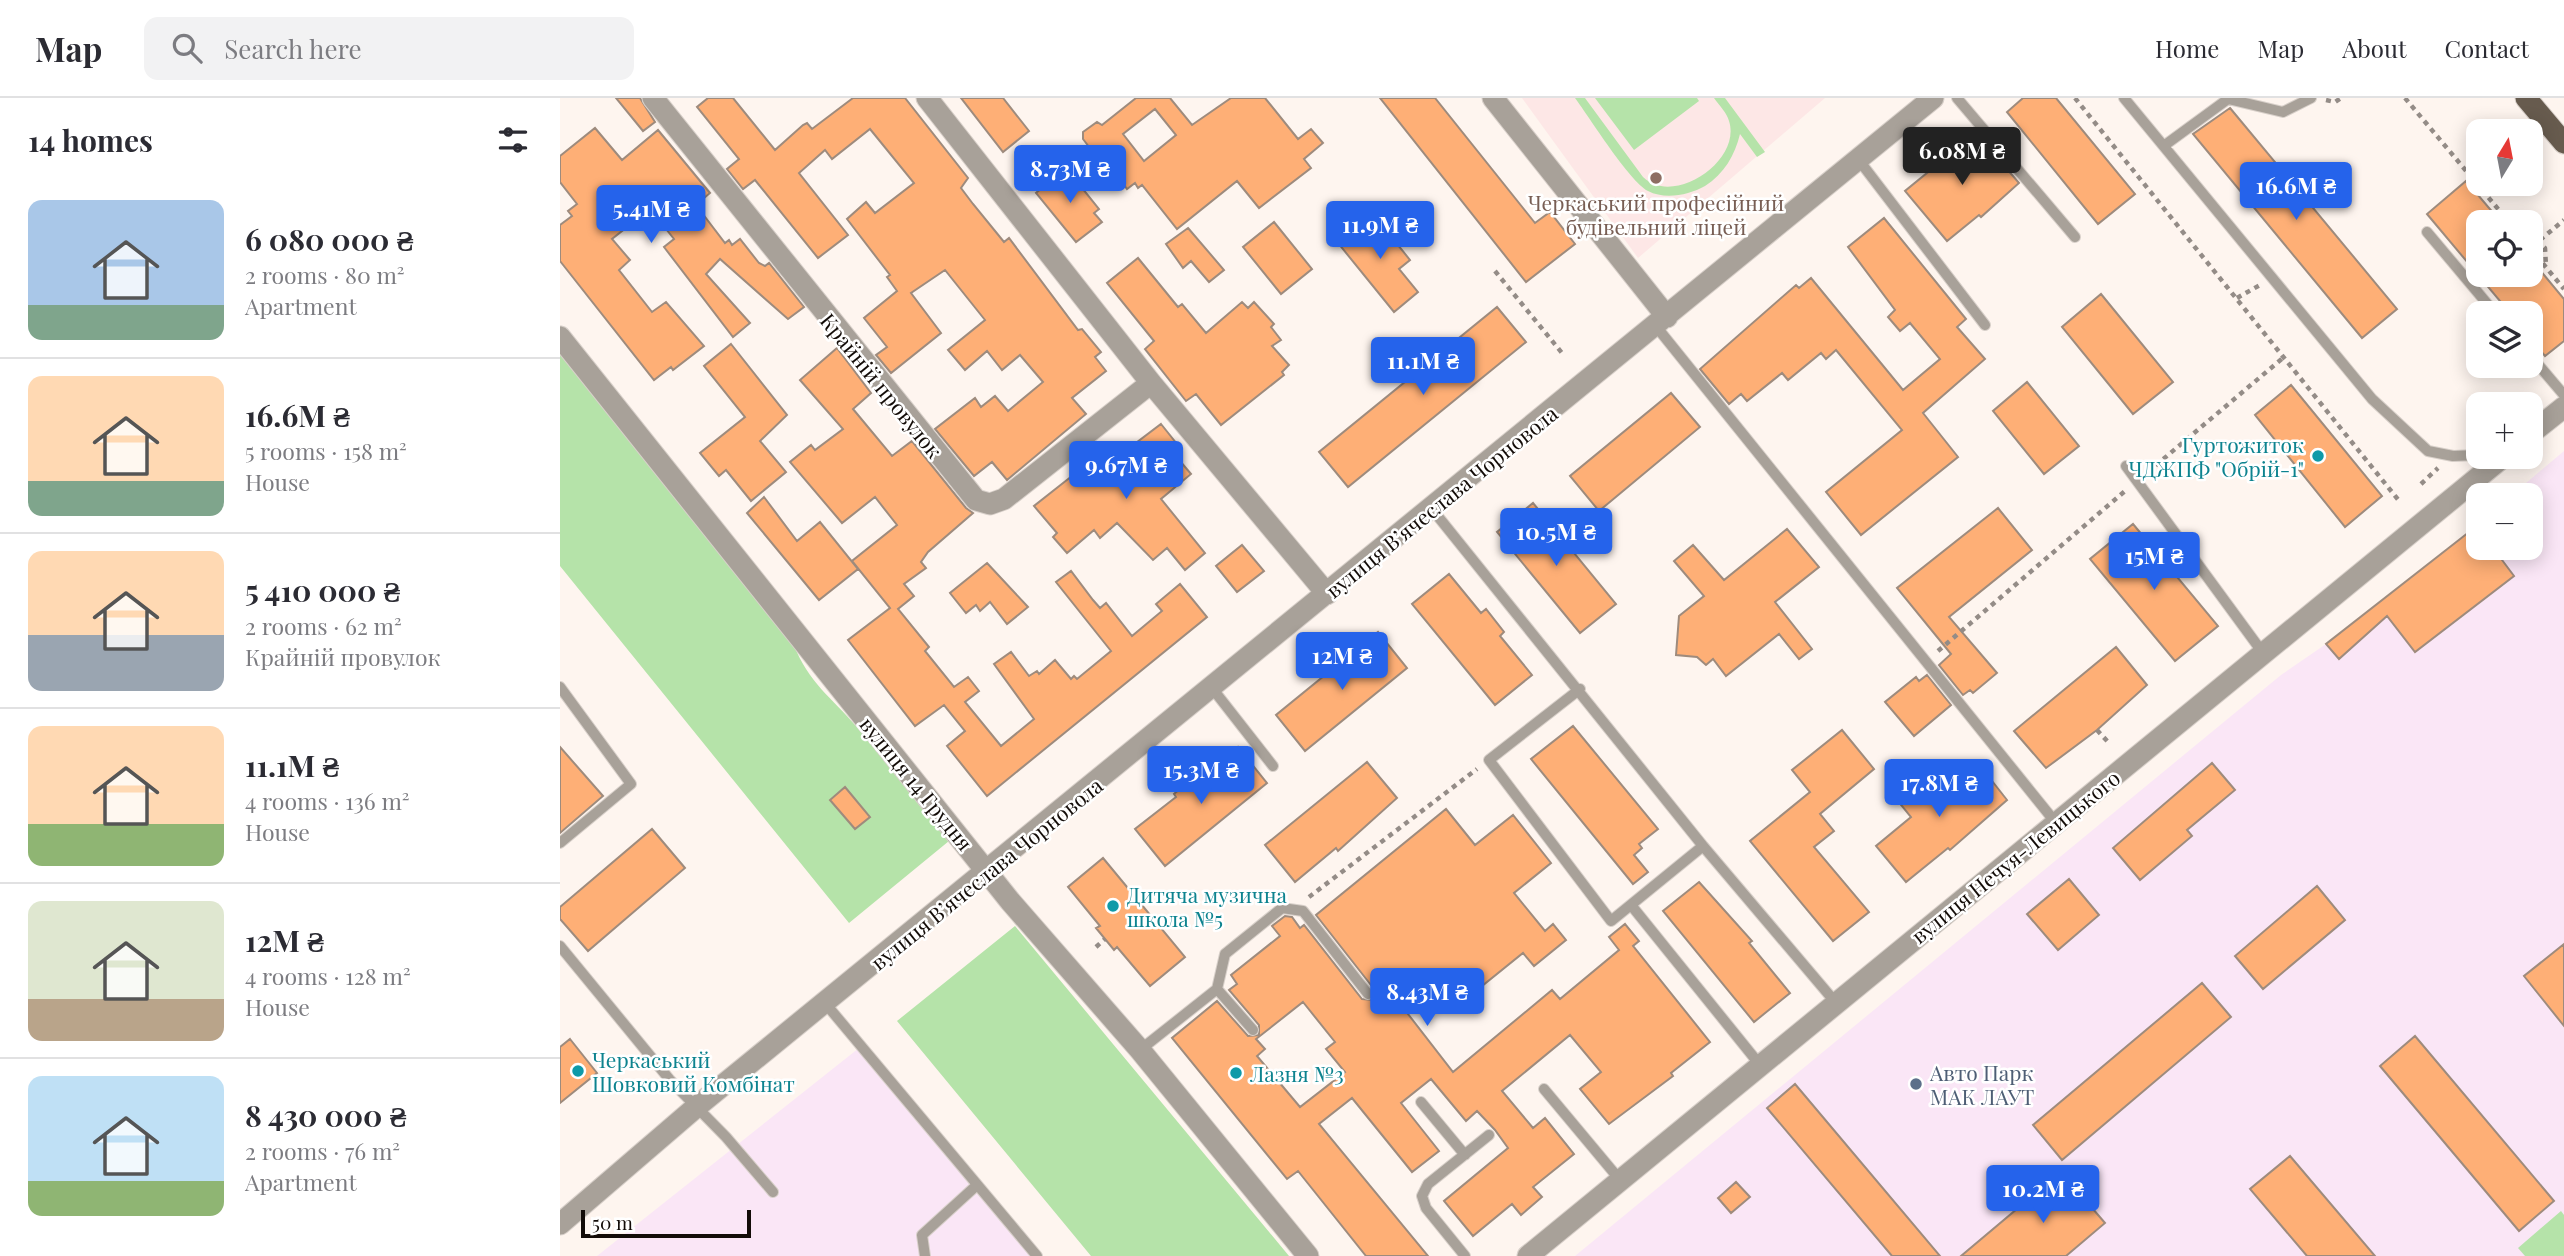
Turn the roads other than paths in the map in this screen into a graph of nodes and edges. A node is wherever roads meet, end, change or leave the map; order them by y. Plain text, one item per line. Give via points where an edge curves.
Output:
1 (653, 98) edge
2 (927, 98) edge
3 (1493, 98) edge
4 (1933, 98) edge
5 (1957, 98) edge
6 (2124, 98) edge
7 (2312, 98) edge
8 (2526, 98) edge
9 (2564, 143) edge
10 (2165, 145) junction
11 (1858, 159) junction
12 (2427, 232) dead end
13 (2075, 237) dead end
14 (2485, 301) edge
15 (1661, 321) junction
16 (1985, 326) dead end
17 (560, 337) edge
18 (2543, 370) edge
19 (1152, 383) junction
20 (2564, 395) edge
21 (2564, 407) edge
22 (2543, 424) edge
23 (2466, 455) edge
24 (2126, 466) dead end
25 (2488, 469) edge
26 (1432, 509) junction
27 (1327, 594) junction
28 (2263, 653) junction
29 (560, 687) edge
30 (1212, 688) junction
31 (1580, 690) junction
32 (1273, 766) dead end
33 (2056, 823) junction
34 (560, 843) edge
35 (1703, 846) junction
36 (988, 872) junction
37 (1631, 905) junction
38 (560, 946) edge
39 (1217, 989) junction
40 (1368, 994) dead end
41 (825, 1003) junction
42 (1836, 1003) junction
43 (1253, 1030) dead end
44 (1140, 1050) junction
45 (1760, 1065) junction
46 (1544, 1089) dead end
47 (1422, 1102) dead end
48 (695, 1108) junction
49 (1489, 1135) dead end
50 (1465, 1155) junction
51 (1620, 1180) junction
52 (977, 1185) junction
53 (773, 1192) dead end
54 (560, 1224) edge
55 (925, 1256) edge
56 (1037, 1256) edge
57 (1308, 1256) edge
58 (1465, 1256) edge
59 (1528, 1256) edge

1 - 19 street, Крайній провулок via 976,500 990,505 1004,499
2 - 19 street
3 - 15 street
4 - 11 street, вулиця Вʼячеслава Чорновола
5 - 13 lane
6 - 10 lane
7 - 10 lane via 2283,112 2228,99
8 - 9 main road
10 - 23 lane via 2372,399 2428,451
11 - 15 street, вулиця Вʼячеслава Чорновола
11 - 16 lane
12 - 14 lane
15 - 26 street, вулиця Вʼячеслава Чорновола
15 - 33 lane
17 - 36 street, вулиця 14 Грудня
18 - 20 lane
19 - 27 street
21 - 22 street
24 - 28 lane
25 - 28 street, вулиця Нечуя-Левицького
26 - 27 street, вулиця Вʼячеслава Чорновола
26 - 31 lane
27 - 30 street, вулиця Вʼячеслава Чорновола
28 - 33 street, вулиця Нечуя-Левицького
29 - 34 lane via 631,784
30 - 32 lane
30 - 36 street, вулиця Вʼячеслава Чорновола
31 - 35 lane
31 - 37 lane via 1489,760 1611,921
33 - 42 street, вулиця Нечуя-Левицького
35 - 37 lane
35 - 42 lane
36 - 41 street, вулиця Вʼячеслава Чорновола
36 - 44 street, вулиця 14 Грудня
37 - 45 lane
38 - 48 lane
39 - 40 lane via 1225,954 1282,908 1303,911
39 - 43 lane
39 - 44 lane
41 - 48 street, вулиця Вʼячеслава Чорновола
41 - 52 lane
42 - 45 street, вулиця Нечуя-Левицького
44 - 57 street, вулиця 14 Грудня
45 - 51 street, вулиця Нечуя-Левицького
46 - 51 lane
47 - 50 lane
48 - 53 lane
48 - 54 street, вулиця Вʼячеслава Чорновола
49 - 50 lane
50 - 58 lane via 1428,1184 1422,1196 1426,1208
51 - 59 street, вулиця Нечуя-Левицького
52 - 55 lane via 922,1235
52 - 56 lane

